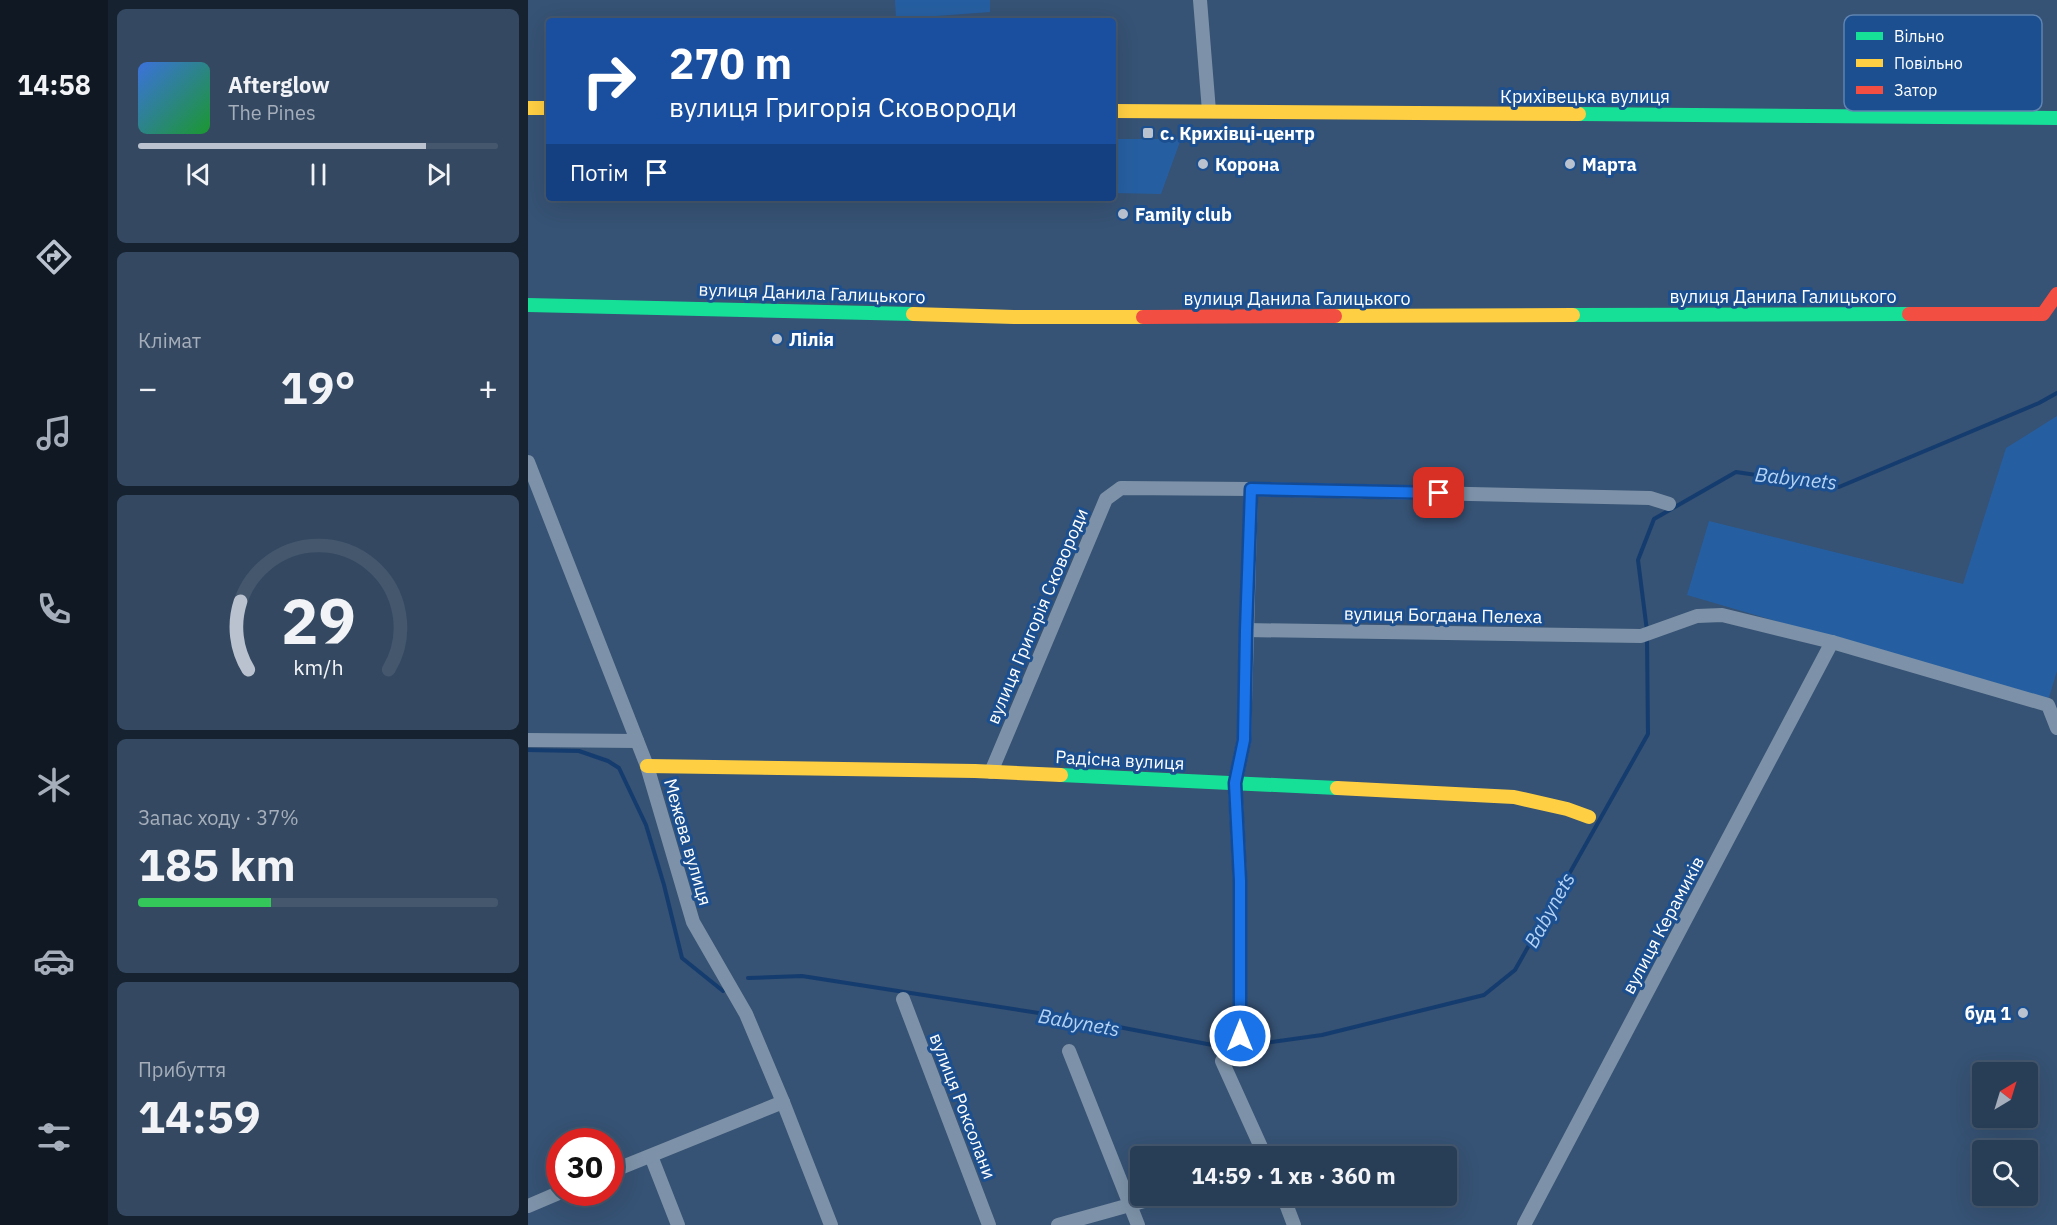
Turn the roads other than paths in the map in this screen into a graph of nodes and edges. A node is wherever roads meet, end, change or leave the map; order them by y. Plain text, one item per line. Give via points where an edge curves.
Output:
1 (1200, 0) edge
2 (528, 108) edge
3 (546, 108) edge
4 (1116, 111) edge
5 (1209, 111) junction
6 (2057, 117) edge
7 (2057, 294) edge
8 (528, 305) edge
9 (528, 462) edge
10 (1251, 489) junction
11 (1669, 504) dead end
12 (1246, 630) junction
13 (1832, 642) junction
14 (2057, 728) edge
15 (528, 740) edge
16 (637, 741) junction
17 (647, 766) junction
18 (991, 772) junction
19 (1235, 783) junction
20 (1589, 817) dead end
21 (903, 999) dead end
22 (1240, 1036) dead end
23 (1069, 1051) dead end
24 (1222, 1061) dead end
25 (783, 1102) junction
26 (1260, 1146) edge
27 (651, 1156) junction
28 (624, 1167) edge
29 (546, 1198) edge
30 (1129, 1205) junction
31 (528, 1206) edge
32 (1286, 1206) edge
33 (678, 1225) edge
34 (831, 1225) edge
35 (989, 1225) edge
36 (1058, 1225) edge
37 (1138, 1225) edge
38 (1294, 1225) edge
39 (1524, 1225) edge

1 - 5 street
2 - 3 street
4 - 5 street, Крихівецька вулиця
5 - 6 street, Крихівецька вулиця
7 - 8 street, вулиця Данила Галицького via 2043,314 1014,317
9 - 16 street, Межева вулиця
10 - 11 street, вулиця Григорія Сковороди via 1650,498
10 - 12 street
10 - 18 street, вулиця Григорія Сковороди via 1121,488 1106,499
12 - 13 street, вулиця Богдана Пелеха via 1647,634 1697,616 1722,615
12 - 19 street via 1244,740
13 - 14 street, вулиця Богдана Пелеха via 2048,705
13 - 39 street, вулиця Керамиків
15 - 16 street
16 - 17 street, Межева вулиця
17 - 18 street, Радісна вулиця
17 - 25 street, Межева вулиця via 693,922 746,1014
18 - 19 street, Радісна вулиця
19 - 20 street, Радісна вулиця via 1514,797
19 - 22 street via 1240,881
21 - 35 street, вулиця Роксолани
23 - 30 street
24 - 26 street
25 - 27 street
25 - 34 street, Межева вулиця
27 - 28 street
27 - 33 street
29 - 31 street
30 - 36 street
30 - 37 street
32 - 38 street

